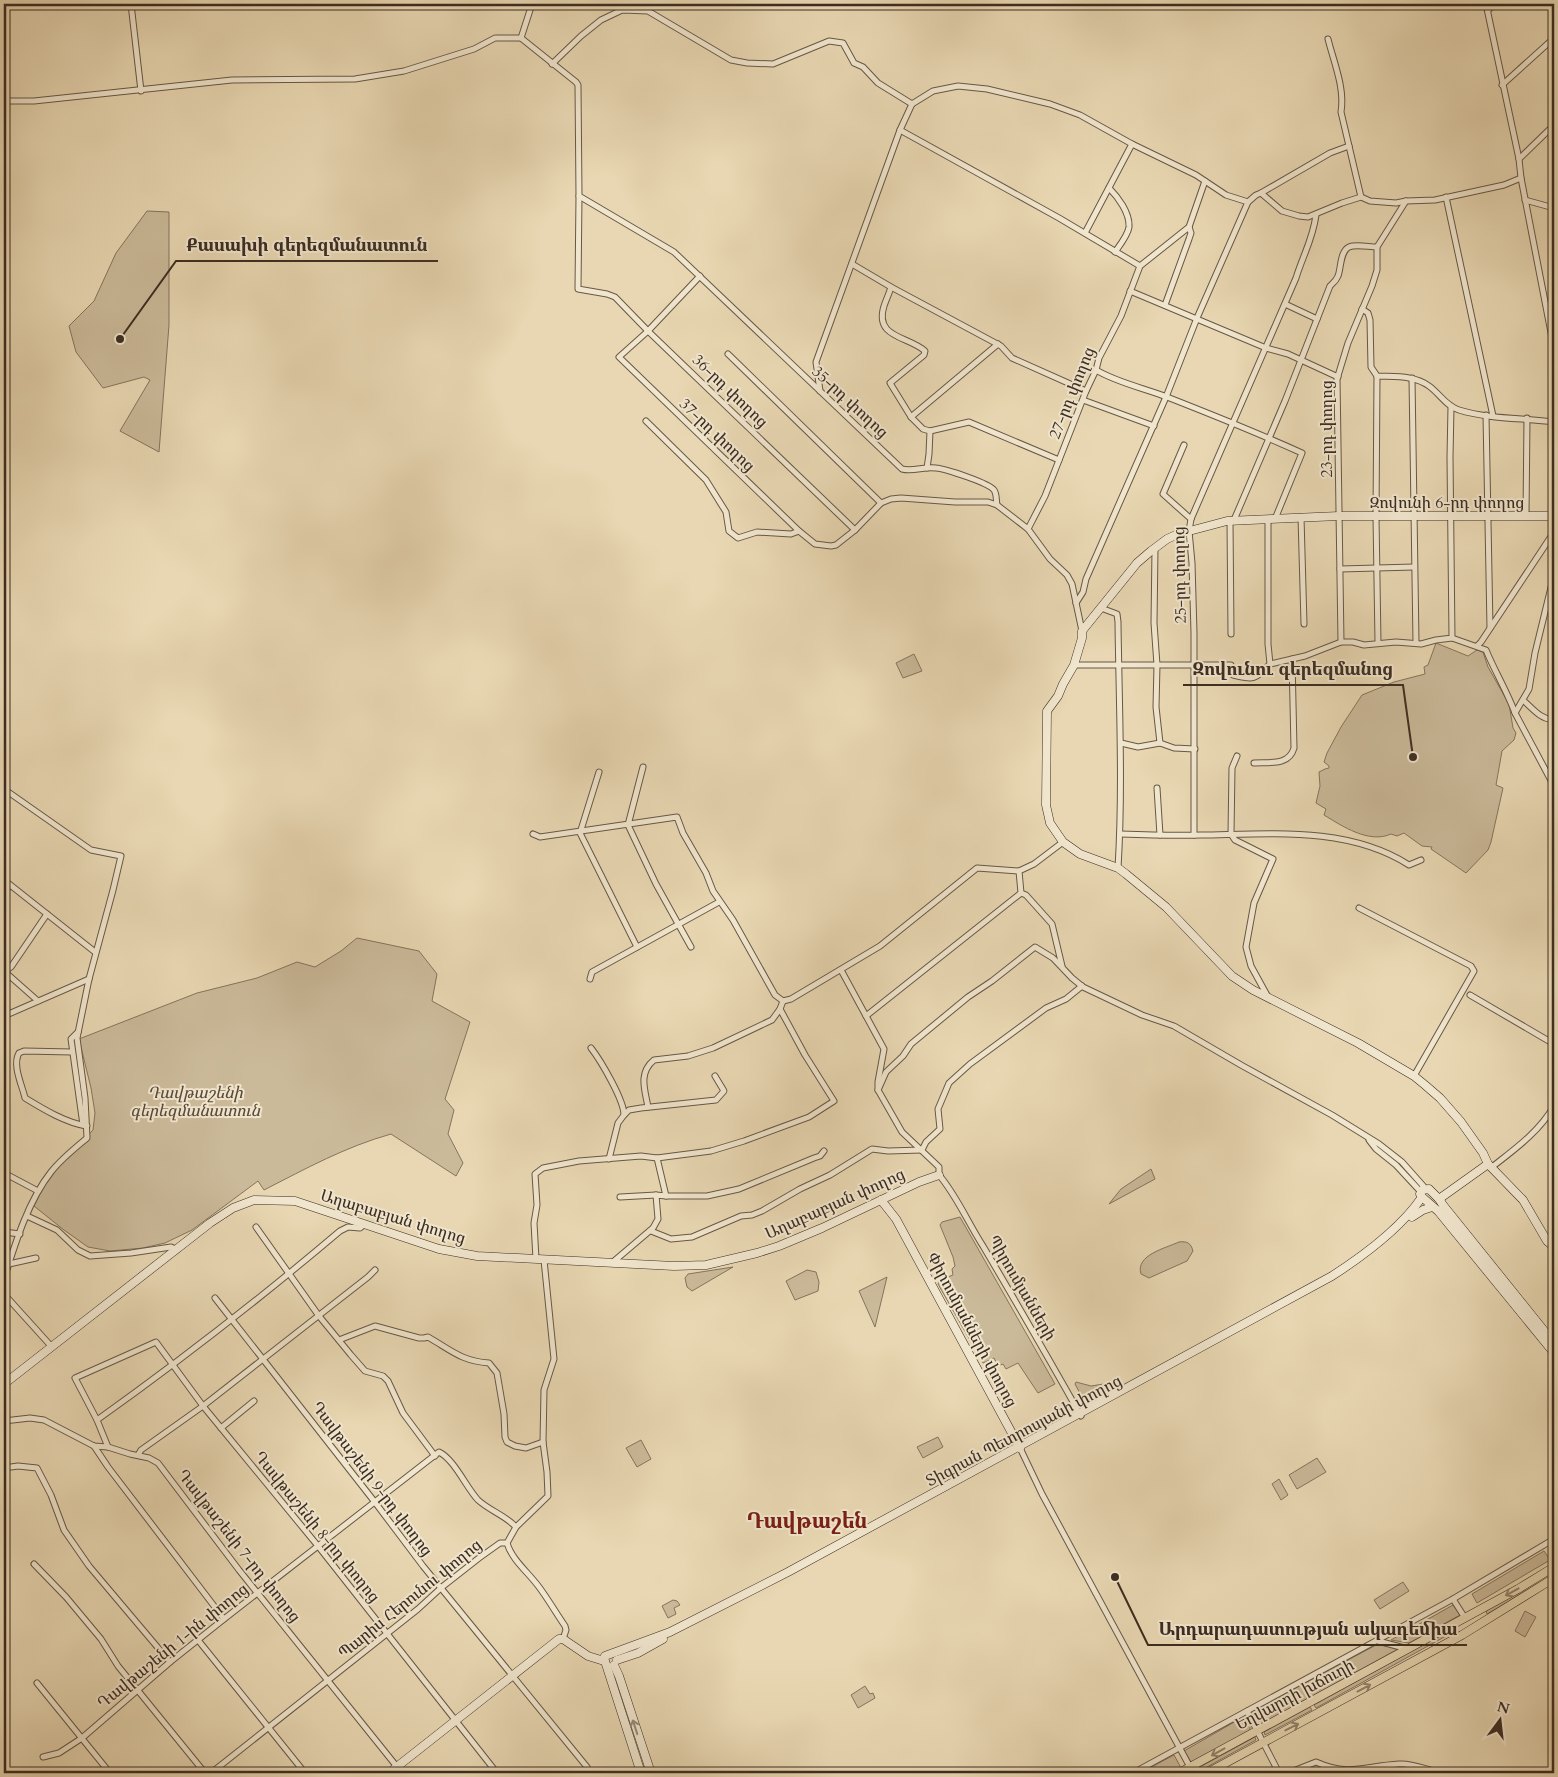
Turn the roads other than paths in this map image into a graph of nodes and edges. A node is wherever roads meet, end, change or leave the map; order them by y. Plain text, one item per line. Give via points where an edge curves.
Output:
1 (131, 4) edge
2 (532, 4) edge
3 (1486, 4) edge
4 (1495, 4) edge
5 (1488, 10) junction
6 (521, 38) junction
7 (1554, 38) edge
8 (1328, 39) dead end
9 (552, 64) junction
10 (1502, 85) junction
11 (141, 91) junction
12 (4, 101) edge
13 (912, 104) junction
14 (1554, 125) edge
15 (900, 130) junction
16 (1132, 144) junction
17 (1350, 146) junction
18 (1519, 159) junction
19 (1521, 178) junction
20 (1205, 182) junction
21 (1109, 188) junction
22 (1261, 193) junction
23 (579, 196) junction
24 (1361, 197) junction
25 (1446, 197) junction
26 (1525, 200) junction
27 (1406, 201) junction
28 (1248, 202) junction
29 (1554, 208) edge
30 (1316, 215) junction
31 (1189, 228) junction
32 (1085, 233) junction
33 (1377, 248) junction
34 (1116, 252) junction
35 (852, 264) junction
36 (1140, 266) junction
37 (700, 276) junction
38 (892, 287) junction
39 (1130, 291) junction
40 (1285, 304) junction
41 (1165, 305) junction
42 (1362, 309) junction
43 (1197, 318) junction
44 (1318, 319) junction
45 (648, 331) junction
46 (998, 344) junction
47 (1266, 348) junction
48 (1554, 348) edge
49 (728, 354) dead end
50 (1301, 361) junction
51 (1096, 370) junction
52 (1377, 376) junction
53 (1338, 377) junction
54 (1412, 378) junction
55 (820, 391) junction
56 (1086, 391) junction
57 (1166, 397) junction
58 (1083, 400) junction
59 (1451, 407) junction
60 (1486, 415) junction
61 (1493, 416) junction
62 (911, 417) junction
63 (1527, 418) junction
64 (646, 421) dead end
65 (1554, 422) edge
66 (1234, 423) junction
67 (1154, 426) junction
68 (930, 431) junction
69 (1270, 438) junction
70 (1184, 445) dead end
71 (1059, 460) junction
72 (927, 468) junction
73 (881, 503) junction
74 (997, 505) junction
75 (1339, 516) junction
76 (1413, 516) junction
77 (1451, 516) junction
78 (1488, 516) junction
79 (1526, 516) junction
80 (1554, 516) edge
81 (1376, 517) junction
82 (1301, 518) junction
83 (1191, 519) junction
84 (1271, 519) junction
85 (1232, 520) junction
86 (1028, 529) junction
87 (855, 530) junction
88 (798, 531) junction
89 (1189, 531) junction
90 (1554, 532) edge
91 (1155, 548) junction
92 (1377, 567) junction
93 (1414, 567) junction
94 (1340, 569) junction
95 (1554, 575) edge
96 (1076, 603) junction
97 (1101, 608) junction
98 (1304, 624) dead end
99 (1490, 628) junction
100 (1082, 630) junction
101 (1231, 634) dead end
102 (1452, 638) junction
103 (1341, 642) junction
104 (1378, 643) junction
105 (1416, 643) junction
106 (1477, 646) junction
107 (1292, 659) junction
108 (1270, 664) junction
109 (1074, 665) junction
110 (1120, 665) junction
111 (1157, 665) junction
112 (1193, 665) junction
113 (1523, 700) junction
114 (1516, 713) junction
115 (1554, 719) edge
116 (1121, 743) junction
117 (1160, 743) junction
118 (1195, 749) junction
119 (1237, 756) dead end
120 (1254, 763) dead end
121 (643, 767) dead end
122 (599, 772) dead end
123 (1554, 786) edge
124 (1157, 788) dead end
125 (4, 789) edge
126 (628, 825) junction
127 (580, 832) junction
128 (533, 834) dead end
129 (1120, 834) junction
130 (1231, 834) junction
131 (1160, 835) junction
132 (1194, 835) junction
133 (1063, 842) junction
134 (1421, 860) dead end
135 (1118, 868) junction
136 (1019, 871) junction
137 (4, 880) edge
138 (10, 885) junction
139 (4, 893) edge
140 (1021, 893) junction
141 (719, 902) junction
142 (1359, 908) dead end
143 (47, 914) junction
144 (678, 924) junction
145 (637, 947) junction
146 (691, 947) dead end
147 (95, 952) junction
148 (1062, 968) junction
149 (841, 970) junction
150 (4, 972) edge
151 (88, 979) junction
152 (590, 979) dead end
153 (1082, 986) junction
154 (1470, 995) dead end
155 (1268, 997) junction
156 (38, 1001) junction
157 (783, 1001) junction
158 (780, 1009) junction
159 (4, 1016) edge
160 (866, 1016) junction
161 (78, 1032) junction
162 (1554, 1044) edge
163 (591, 1048) dead end
164 (72, 1052) junction
165 (715, 1076) dead end
166 (1414, 1076) junction
167 (878, 1090) junction
168 (1554, 1106) edge
169 (648, 1107) junction
170 (624, 1115) junction
171 (85, 1126) junction
172 (922, 1150) junction
173 (824, 1151) dead end
174 (657, 1158) junction
175 (609, 1159) junction
176 (1490, 1166) junction
177 (4, 1173) edge
178 (939, 1175) junction
179 (38, 1192) junction
180 (1423, 1192) junction
181 (656, 1195) junction
182 (666, 1196) junction
183 (620, 1197) dead end
184 (881, 1200) junction
185 (1438, 1206) junction
186 (27, 1216) junction
187 (365, 1224) junction
188 (256, 1227) dead end
189 (650, 1231) junction
190 (4, 1232) edge
191 (20, 1234) junction
192 (1554, 1247) edge
193 (177, 1250) junction
194 (36, 1258) dead end
195 (540, 1259) junction
196 (612, 1262) junction
197 (9, 1264) junction
198 (375, 1270) dead end
199 (289, 1274) junction
200 (4, 1279) edge
201 (4, 1294) edge
202 (215, 1298) dead end
203 (319, 1316) junction
204 (231, 1319) junction
205 (339, 1340) junction
206 (1554, 1342) edge
207 (51, 1346) junction
208 (1554, 1353) edge
209 (262, 1360) junction
210 (172, 1365) junction
211 (4, 1384) edge
212 (254, 1402) dead end
213 (203, 1406) junction
214 (1080, 1415) junction
215 (97, 1420) junction
216 (4, 1421) edge
217 (221, 1428) junction
218 (543, 1442) junction
219 (94, 1446) junction
220 (108, 1447) junction
221 (1019, 1447) junction
222 (138, 1455) junction
223 (435, 1456) junction
224 (4, 1468) edge
225 (374, 1501) junction
226 (516, 1527) junction
227 (1554, 1539) edge
228 (508, 1543) junction
229 (318, 1546) junction
230 (34, 1564) dead end
231 (1554, 1567) edge
232 (1554, 1578) edge
233 (442, 1587) junction
234 (258, 1593) junction
235 (1453, 1599) junction
236 (1480, 1610) junction
237 (1465, 1618) junction
238 (224, 1619) junction
239 (1485, 1620) junction
240 (387, 1633) junction
241 (563, 1639) junction
242 (198, 1640) junction
243 (1378, 1641) junction
244 (1408, 1648) junction
245 (610, 1660) junction
246 (170, 1662) junction
247 (513, 1675) junction
248 (328, 1681) junction
249 (37, 1683) dead end
250 (138, 1689) junction
251 (1246, 1711) junction
252 (456, 1720) junction
253 (269, 1727) junction
254 (1257, 1731) junction
255 (82, 1738) junction
256 (1263, 1743) junction
257 (1179, 1748) junction
258 (43, 1757) dead end
259 (587, 1767) dead end
260 (1190, 1767) junction
261 (399, 1770) edge
262 (1326, 1771) edge
263 (1369, 1771) edge
264 (110, 1773) edge
265 (206, 1773) edge
266 (211, 1773) edge
267 (305, 1773) edge
268 (389, 1773) edge
269 (497, 1773) edge
270 (641, 1773) edge
271 (651, 1773) edge
272 (1133, 1773) edge
273 (1179, 1773) edge
274 (1207, 1773) edge
275 (1279, 1773) edge
276 (1288, 1773) edge
277 (1441, 1773) edge

1 - 11 street
2 - 6 street
3 - 5 street
4 - 5 street
5 - 10 street
6 - 9 street
6 - 11 street via 495,38 474,49 404,71 355,79 232,80
7 - 10 street
8 - 17 street via 1342,89 1341,112
9 - 13 street via 600,20 622,10 648,11 731,60 746,63 773,64 829,41 842,43 854,63
9 - 23 street via 578,85
10 - 18 street
11 - 12 street
13 - 15 street
13 - 16 street via 941,89 958,86 987,89 1050,104 1080,115
14 - 18 street
15 - 32 street
15 - 35 street
16 - 20 street
16 - 21 street
17 - 22 street via 1330,152
17 - 24 street
18 - 19 street
19 - 25 street via 1504,185
19 - 26 street
20 - 28 street via 1226,195
20 - 31 street
21 - 32 street
21 - 34 street via 1127,216 1129,228
22 - 28 street
22 - 30 street via 1282,211 1299,216
23 - 37 street, 35-րդ փողոց via 674,252
23 - 45 street, 36-րդ փողոց via 578,289 615,297
24 - 27 street via 1370,201
24 - 30 street
25 - 27 street
25 - 61 street
26 - 29 street
26 - 48 street
27 - 33 street, 23-րդ փողոց
28 - 43 street
30 - 40 street, 25-րդ փողոց via 1314,231
31 - 36 street
31 - 41 street via 1191,233
32 - 34 street
33 - 42 street, 23-րդ փողոց via 1377,270
33 - 44 street via 1354,246 1346,249 1339,275 1330,286
34 - 36 street
35 - 38 street
35 - 55 street via 816,362
36 - 39 street, 27-րդ փողոց
37 - 45 street
37 - 55 street, 35-րդ փողոց
38 - 46 street
38 - 62 street via 883,307 884,327 891,334 925,351 890,383
39 - 41 street
39 - 51 street, 27-րդ փողոց
40 - 44 street
40 - 47 street, 25-րդ փողոց
41 - 43 street
42 - 52 street via 1370,320 1371,367
42 - 53 street, 23-րդ փողոց
43 - 47 street
43 - 57 street
44 - 50 street
45 - 87 street, 36-րդ փողոց
45 - 88 street, 37-րդ փողոց via 619,357
46 - 56 street via 1012,358
46 - 62 street
47 - 50 street
47 - 66 street, 25-րդ փողոց
49 - 73 street
50 - 53 street
50 - 69 street
51 - 56 street, 27-րդ փողոց
51 - 57 street via 1112,379
52 - 54 street
52 - 81 street
53 - 75 street, 23-րդ փողոց
54 - 59 street via 1429,386
54 - 76 street
55 - 72 street, 35-րդ փողոց via 902,469
56 - 58 street, 27-րդ փողոց
57 - 66 street
57 - 67 street
58 - 67 street
58 - 71 street, 27-րդ փողոց
59 - 60 street
59 - 77 street
60 - 61 street
60 - 78 street
61 - 63 street
62 - 68 street
63 - 65 street
63 - 79 street
64 - 88 street via 706,480 726,512 727,525 733,536
66 - 69 street
66 - 83 street, 25-րդ փողոց
67 - 96 street
68 - 71 street via 969,422
68 - 72 street
69 - 84 street via 1302,453
69 - 85 street
70 - 83 street via 1163,494
71 - 86 street, 27-րդ փողոց via 1046,496
72 - 74 street, 35-րդ փողոց via 948,470 988,486 995,491
73 - 74 street via 901,498
73 - 87 street, 37-րդ փողոց
74 - 86 street
75 - 81 street, Զովունի 6-րդ փողոց
75 - 82 street, Զովունի 6-րդ փողոց
75 - 94 street, 23-րդ փողոց
76 - 77 street, Զովունի 6-րդ փողոց
76 - 81 street, Զովունի 6-րդ փողոց
76 - 93 street
77 - 78 street, Զովունի 6-րդ փողոց
77 - 102 street
78 - 79 street, Զովունի 6-րդ փողոց
78 - 99 street
79 - 80 street, Զովունի 6-րդ փողոց
81 - 92 street
82 - 84 street, Զովունի 6-րդ փողոց
82 - 98 street
83 - 89 street, 25-րդ փողոց
84 - 85 street, Զովունի 6-րդ փողոց
84 - 108 street
85 - 89 street, Զովունի 6-րդ փողոց
85 - 101 street
86 - 96 street via 1050,559 1067,575
87 - 88 street, 37-րդ փողոց via 832,546 815,544
89 - 91 street, Զովունի 6-րդ փողոց via 1167,539
89 - 112 street, 25-րդ փողոց via 1193,574
90 - 99 street
91 - 97 street, Զովունի 6-րդ փողոց via 1137,564
91 - 111 street
92 - 93 street
92 - 94 street
92 - 104 street
93 - 105 street
94 - 103 street, 23-րդ փողոց
95 - 113 street
96 - 100 street
97 - 100 street, Զովունի 6-րդ փողոց
97 - 110 street via 1117,614
99 - 106 street
100 - 109 street
102 - 105 street
102 - 106 street
103 - 104 street
103 - 107 street
104 - 105 street
106 - 114 street via 1486,650
107 - 108 street
107 - 120 street via 1294,748 1283,761
108 - 112 street via 1252,679 1233,675 1231,665
109 - 110 street
109 - 133 street via 1047,711 1046,805 1050,823
110 - 111 street
110 - 116 street
111 - 112 street
111 - 117 street via 1156,707
112 - 118 street, 25-րդ փողոց
113 - 114 street
113 - 115 street via 1547,720
114 - 123 street
116 - 117 street via 1138,747
116 - 129 street
117 - 118 street via 1174,748
118 - 132 street, 25-րդ փողոց
119 - 130 street via 1232,768
121 - 126 street
122 - 127 street
124 - 131 street
125 - 147 street via 91,850 121,856
126 - 127 street
126 - 141 street via 677,817
126 - 144 street
127 - 128 street via 540,837
127 - 145 street
129 - 131 street
129 - 135 street
130 - 132 street
130 - 134 street via 1333,837 1392,854 1409,865
130 - 155 street via 1235,840 1274,859 1254,903 1246,947
131 - 132 street
133 - 135 street via 1080,854
133 - 136 street
135 - 155 street via 1166,908 1232,976
136 - 140 street
136 - 149 street via 977,868 880,946
137 - 138 street
138 - 139 street
138 - 143 street
140 - 148 street via 1052,924
140 - 160 street
141 - 144 street
141 - 157 street via 733,920 775,995
142 - 166 street via 1446,952 1471,966 1474,972
143 - 147 street
143 - 150 street via 11,967
144 - 145 street
144 - 146 street
145 - 152 street via 592,972
147 - 151 street
148 - 153 street
148 - 167 street via 1035,947 912,1044 886,1072
149 - 157 street
149 - 160 street
150 - 156 street
151 - 156 street
151 - 161 street
153 - 172 street via 1066,999 1046,1008 949,1083 938,1109 940,1129
153 - 180 street via 1142,1015 1174,1026 1332,1115 1402,1162
154 - 162 street
155 - 166 street
156 - 159 street
157 - 158 street
158 - 169 street via 772,1020 713,1048 688,1056 654,1060 645,1070
158 - 174 street via 834,1101 809,1116 744,1141 711,1151
160 - 167 street via 884,1048
161 - 164 street via 71,1038
161 - 171 street
163 - 170 street via 604,1068
164 - 171 street
164 - 171 street via 24,1051 19,1053 17,1067 25,1098 68,1121
165 - 169 street via 724,1091 716,1100
166 - 176 street via 1456,1116
167 - 172 street, Պիրումյանների via 902,1132
168 - 176 street, Տիգրան Պետրոսյանի փողոց via 1529,1137
169 - 170 street via 629,1110
170 - 175 street via 618,1123
171 - 179 street via 88,1138 51,1172
172 - 178 street, Պիրումյանների via 939,1167
172 - 189 street via 872,1149 762,1211 741,1216 692,1237 671,1239
173 - 182 street via 820,1156 738,1189 707,1196
174 - 175 street
174 - 182 street
175 - 195 street, Պարիս Հերունու փողոց via 570,1162 543,1168 535,1174 537,1205 534,1223
176 - 185 street, Տիգրան Պետրոսյանի փողոց
176 - 192 street via 1523,1200 1547,1242
177 - 179 street
178 - 184 street, Աղաբաբյան փողոց
178 - 214 street, Պիրումյանների via 949,1187
179 - 186 street
180 - 185 street via 1432,1191
180 - 214 street, Տիգրան Պետրոսյանի փողոց via 1414,1210 1404,1220 1337,1272
181 - 182 street
181 - 183 street
181 - 189 street via 658,1219
184 - 196 street, Աղաբաբյան փողոց via 757,1254 706,1265
184 - 221 street, Փիրումյանների փողոց via 896,1219
185 - 206 street
185 - 208 street
185 - 214 street, Տիգրան Պետրոսյանի փողոց via 1416,1213 1372,1252 1338,1276
186 - 191 street
186 - 193 street via 57,1230 78,1250 90,1256 171,1247
187 - 193 street, Աղաբաբյան փողոց via 295,1201 254,1200 210,1222
187 - 195 street, Աղաբաբյան փողոց via 439,1249 477,1256
187 - 199 street via 360,1228 348,1227 340,1231
188 - 199 street
189 - 196 street
190 - 191 street
191 - 197 street
193 - 207 street, Աղաբաբյան փողոց
194 - 197 street
195 - 196 street, Աղաբաբյան փողոց
195 - 218 street, Պարիս Հերունու փողոց via 554,1359 544,1390
197 - 200 street
198 - 203 street
199 - 203 street
199 - 204 street
201 - 207 street
202 - 204 street, Դավթաշենի 9-րդ փողոց
203 - 205 street
203 - 209 street
204 - 209 street, Դավթաշենի 9-րդ փողոց
204 - 210 street
205 - 218 street via 375,1326 418,1338 428,1337 454,1354 490,1363 496,1374 507,1442 526,1448
205 - 223 street via 365,1371 383,1376 388,1381 403,1413
207 - 211 street, Աղաբաբյան փողոց
209 - 213 street
209 - 225 street, Դավթաշենի 9-րդ փողոց
210 - 213 street, Դավթաշենի 8-րդ փողոց
210 - 215 street
210 - 215 street, Դավթաշենի 8-րդ փողոց via 156,1342 75,1378
212 - 217 street
213 - 217 street, Դավթաշենի 8-րդ փողոց
213 - 222 street via 140,1450
214 - 221 street, Տիգրան Պետրոսյանի փողոց
215 - 220 street
216 - 219 street, Դավթաշենի 7-րդ փողոց via 44,1420
217 - 229 street, Դավթաշենի 8-րդ փողոց
218 - 226 street, Պարիս Հերունու փողոց via 548,1496
219 - 220 street, Դավթաշենի 7-րդ փողոց
219 - 238 street
220 - 222 street, Դավթաշենի 7-րդ փողոց
221 - 245 street, Տիգրան Պետրոսյանի փողոց via 796,1567
221 - 257 street, Փիրումյանների փողոց
222 - 234 street, Դավթաշենի 7-րդ փողոց via 158,1463 166,1472
223 - 225 street, Դավթաշենի 1-ին փողոց
223 - 226 street via 439,1452 442,1454 477,1498
224 - 246 street via 37,1468 64,1530 89,1566
225 - 229 street, Դավթաշենի 1-ին փողոց
225 - 233 street, Դավթաշենի 9-րդ փողոց
226 - 228 street, Պարիս Հերունու փողոց
227 - 235 street
228 - 233 street, Պարիս Հերունու փողոց via 500,1543
228 - 241 street via 514,1558 539,1587 565,1626
229 - 234 street, Դավթաշենի 1-ին փողոց
229 - 240 street, Դավթաշենի 8-րդ փողոց
230 - 250 street via 66,1597
231 -> 236 main road, Եղվարդի խճուղի
232 - 239 main road, Եղվարդի խճուղի
233 - 240 street, Պարիս Հերունու փողոց
233 - 247 street, Դավթաշենի 9-րդ փողոց
234 - 238 street, Դավթաշենի 1-ին փողոց
234 - 248 street, Դավթաշենի 7-րդ փողոց
235 - 237 street
235 - 243 street
236 - 237 main road, Եղվարդի խճուղի
236 - 239 main road
237 - 244 main road, Եղվարդի խճուղի
238 - 242 street, Դավթաշենի 1-ին փողոց
256 -> 239 main road, Եղվարդի խճուղի
240 - 248 street, Պարիս Հերունու փողոց
240 - 252 street, Դավթաշենի 8-րդ փողոց
241 - 245 street via 575,1649
241 - 247 street
242 - 246 street, Դավթաշենի 1-ին փողոց
242 - 253 street
243 - 244 street
243 - 251 street
244 - 254 main road, Եղվարդի խճուղի
245 - 270 street
271 -> 245 street via 619,1676
246 - 250 street, Դավթաշենի 1-ին փողոց
247 - 252 street
247 - 259 street, Դավթաշենի 9-րդ փողոց
248 - 253 street, Պարիս Հերունու փողոց
248 - 261 street, Դավթաշենի 7-րդ փողոց
249 - 255 street
250 - 255 street, Դավթաշենի 1-ին փողոց
250 - 265 street
251 - 254 street
251 - 257 street
252 - 261 street
252 - 269 street, Դավթաշենի 8-րդ փողոց
253 - 266 street, Պարիս Հերունու փողոց
253 - 267 street
254 - 256 street
254 -> 260 main road, Եղվարդի խճուղի
255 - 258 street, Դավթաշենի 1-ին փողոց via 58,1753
255 - 264 street
256 - 274 main road, Եղվարդի խճուղի
256 - 275 street
257 - 260 street, Փիրումյանների փողոց
257 - 272 street
260 - 273 main road, Եղվարդի խճուղի
261 - 268 street
262 - 263 street
262 - 276 street via 1316,1762
263 - 277 street via 1400,1764

